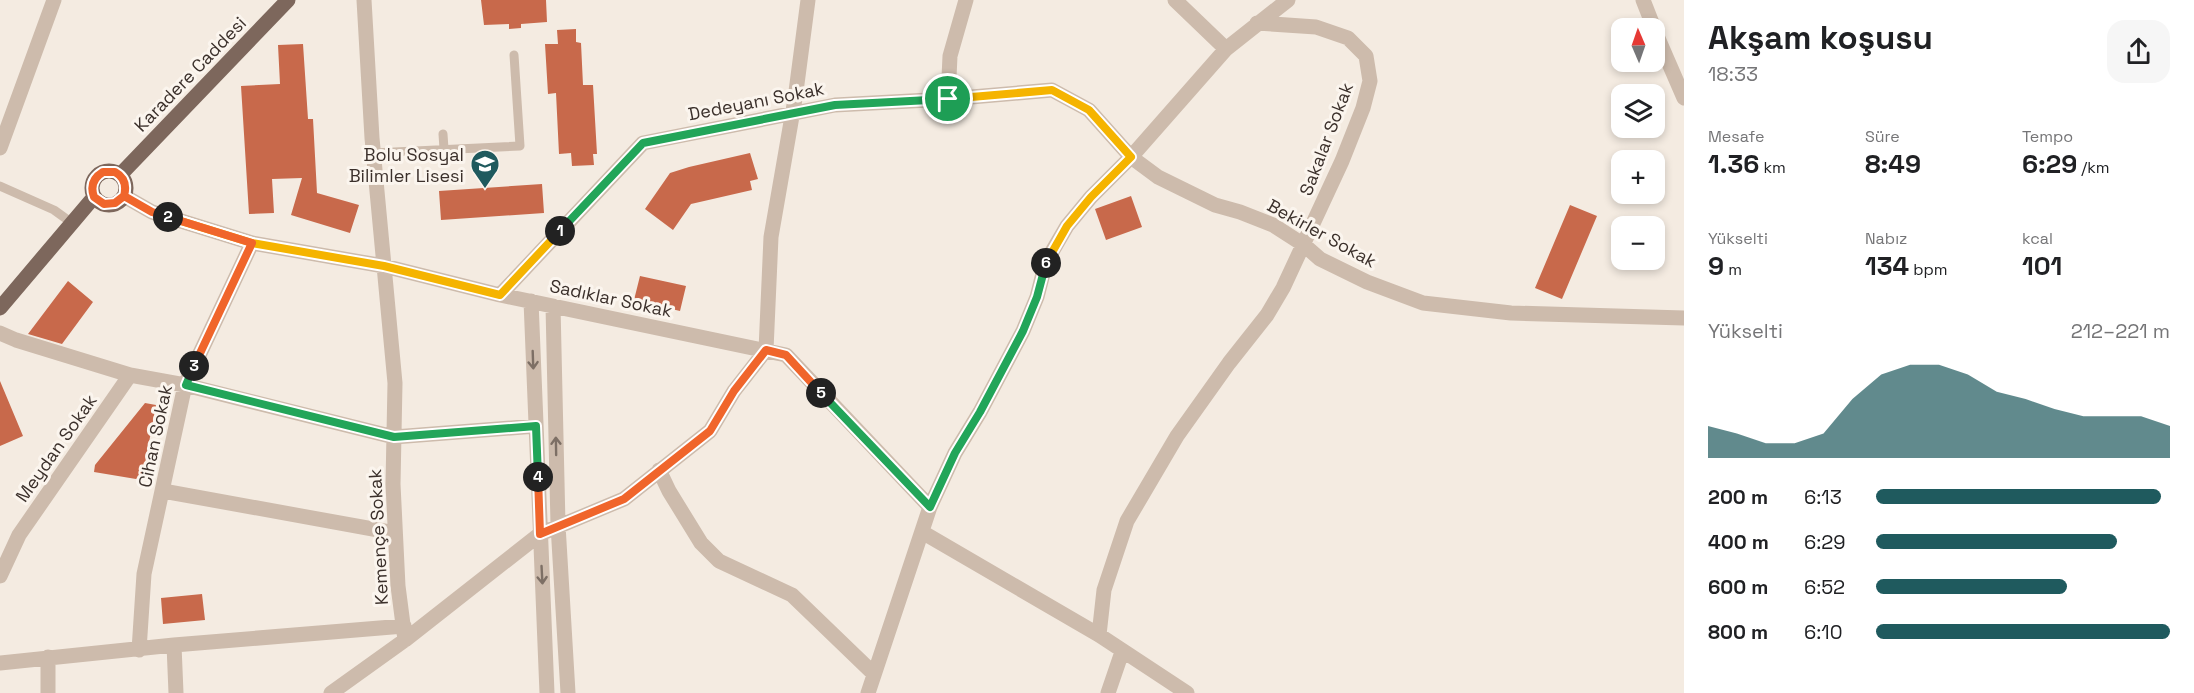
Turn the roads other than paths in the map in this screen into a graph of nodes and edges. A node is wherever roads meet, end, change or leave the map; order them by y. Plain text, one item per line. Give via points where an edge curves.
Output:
1 (54, 0) edge
2 (288, 0) edge
3 (364, 0) edge
4 (808, 0) edge
5 (966, 0) edge
6 (1175, 0) edge
7 (1288, 0) edge
8 (1642, 0) edge
9 (1649, 18) edge
10 (1257, 23) junction
11 (1226, 49) junction
12 (1665, 54) edge
13 (514, 55) dead end
14 (1684, 98) edge
15 (948, 99) junction
16 (793, 114) junction
17 (443, 134) dead end
18 (2, 139) edge
19 (444, 149) junction
20 (374, 153) junction
21 (1131, 157) junction
22 (120, 175) junction
23 (0, 186) edge
24 (124, 196) junction
25 (94, 197) junction
26 (72, 223) junction
27 (252, 243) junction
28 (1304, 245) junction
29 (384, 266) junction
30 (500, 295) junction
31 (531, 301) junction
32 (553, 306) junction
33 (0, 308) edge
34 (1684, 318) edge
35 (0, 333) edge
36 (766, 350) junction
37 (130, 375) junction
38 (186, 385) junction
39 (536, 426) junction
40 (394, 437) junction
41 (659, 470) junction
42 (164, 491) junction
43 (930, 507) junction
44 (558, 525) junction
45 (395, 532) junction
46 (922, 532) junction
47 (540, 534) junction
48 (0, 576) edge
49 (404, 633) junction
50 (1099, 635) junction
51 (174, 645) junction
52 (139, 650) junction
53 (1122, 652) junction
54 (48, 657) junction
55 (0, 663) edge
56 (874, 674) junction
57 (48, 693) edge
58 (176, 693) edge
59 (331, 693) edge
60 (547, 693) edge
61 (568, 693) edge
62 (868, 693) edge
63 (1108, 693) edge
64 (1187, 693) edge

1 - 18 street
2 - 22 main road, Karadere Caddesi
3 - 20 street, Kemençe Sokak
4 - 16 street
5 - 15 street via 950,56
6 - 11 street
7 - 10 street
8 - 9 street
10 - 11 street
10 - 28 street, Sakalar Sokak via 1316,27 1348,38 1366,56 1370,81 1363,108
11 - 21 street
12 - 14 street
13 - 19 lane via 520,146
15 - 16 street, Dedeyanı Sokak via 835,105
15 - 21 street, Dedeyanı Sokak via 1052,90 1089,110
16 - 30 street, Dedeyanı Sokak via 643,143
16 - 36 street via 771,237
17 - 19 lane
19 - 20 lane
20 - 29 street, Kemençe Sokak
21 - 28 street, Bekirler Sokak via 1158,177 1215,205 1273,225
21 - 43 street via 1091,197 1051,253 1023,331 955,453
22 - 24 main road via 125,185
22 - 25 main road via 109,171 98,175 92,185
23 - 26 lane via 54,210
24 - 25 main road via 109,204
24 - 27 street, Sadıklar Sokak via 152,212
25 - 26 main road
26 - 33 main road
27 - 29 street, Sadıklar Sokak
27 - 38 street, Cihan Sokak
28 - 34 street, Bekirler Sokak via 1320,259 1367,282 1423,303 1511,313
28 - 50 street, Sakalar Sokak via 1266,315 1177,436 1127,521 1104,590
29 - 30 street, Sadıklar Sokak
29 - 40 street, Kemençe Sokak via 395,383
30 - 31 street, Sadıklar Sokak
31 - 32 street, Sadıklar Sokak
31 -> 39 street
32 - 36 street, Sadıklar Sokak
44 -> 32 street
35 - 37 street
36 - 41 street via 734,391 710,431
36 - 43 street, Sadıklar Sokak via 786,355
37 - 38 street
37 - 48 street, Meydan Sokak via 19,535
38 - 40 street
38 - 42 street, Cihan Sokak
39 - 40 street
39 - 47 street
40 - 45 street, Kemençe Sokak
41 - 44 street via 624,499
41 - 56 street via 701,543 719,561 792,595
42 - 45 street
42 - 52 street, Cihan Sokak via 144,574
43 - 46 street
44 - 47 street
44 - 61 street
45 - 49 street, Kemençe Sokak
46 - 50 street
46 - 56 street
47 - 49 street
47 -> 60 street
49 - 51 street
49 - 59 street
50 - 53 street
51 - 52 street
51 - 58 street
52 - 54 street
53 - 63 street
53 - 64 street
54 - 55 street
54 - 57 street
56 - 62 street

